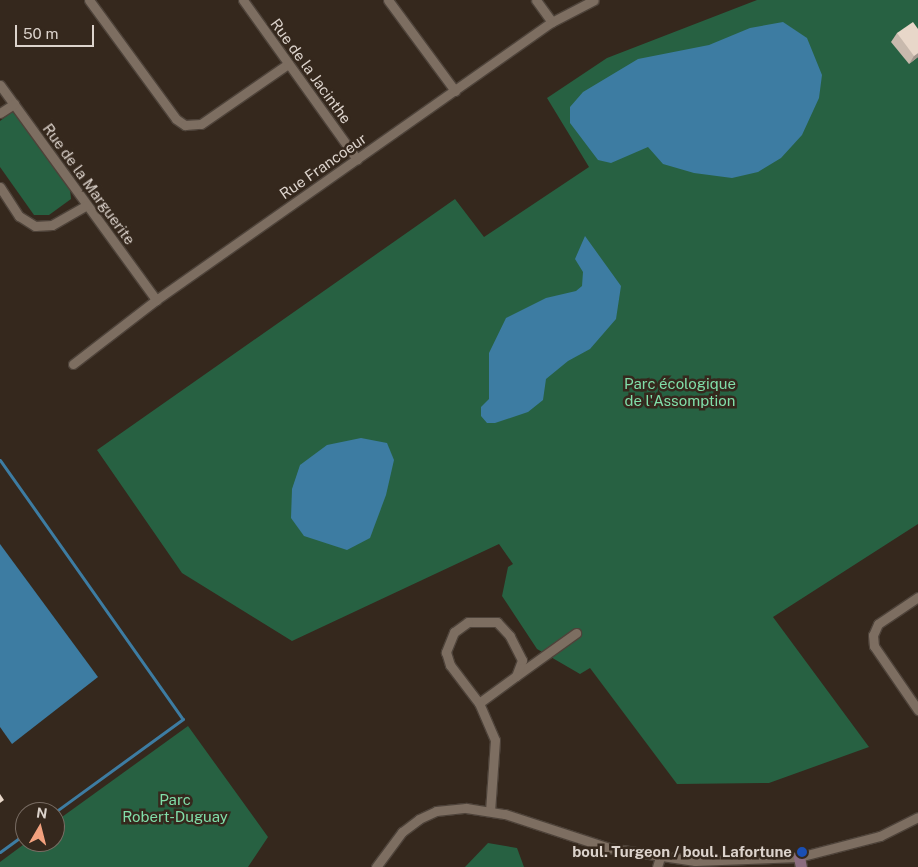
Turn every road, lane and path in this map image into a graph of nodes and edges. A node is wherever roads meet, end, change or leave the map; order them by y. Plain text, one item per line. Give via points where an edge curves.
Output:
1 (89, 0) edge
2 (243, 0) edge
3 (388, 0) edge
4 (536, 0) edge
5 (594, 0) edge
6 (552, 22) junction
7 (288, 64) junction
8 (0, 85) edge
9 (455, 91) junction
10 (14, 104) junction
11 (0, 113) edge
12 (357, 159) junction
13 (0, 186) edge
14 (87, 204) junction
15 (156, 300) junction
16 (72, 364) dead end
17 (918, 596) edge
18 (576, 633) dead end
19 (516, 676) junction
20 (478, 703) junction
21 (918, 710) edge
22 (490, 811) junction
23 (918, 817) edge
24 (660, 857) junction
25 (800, 862) edge
26 (376, 867) edge
27 (657, 867) edge

1 - 7 street via 176,119 185,125 200,124
2 - 7 street, Rue de la Jacinthe
3 - 9 street
4 - 6 street
5 - 6 street, Rue Francoeur
6 - 9 street, Rue Francoeur
7 - 12 street, Rue de la Jacinthe
8 - 10 street, Rue de la Marguerite
9 - 12 street, Rue Francoeur
10 - 11 street
10 - 14 street, Rue de la Marguerite
12 - 15 street, Rue Francoeur
13 - 14 street via 19,216 35,226 52,225
14 - 15 street, Rue de la Marguerite
15 - 16 street, Rue Francoeur
17 - 21 street via 878,624 873,635 874,646
18 - 19 street
19 - 20 street
19 - 20 street via 522,660 519,649 497,622 468,622 454,632 446,652 450,665
20 - 22 street via 495,740
22 - 24 street via 609,848
22 - 26 street via 466,808 436,811 419,819 402,832
23 - 25 street via 880,836
24 - 25 street via 695,861
24 - 27 street

